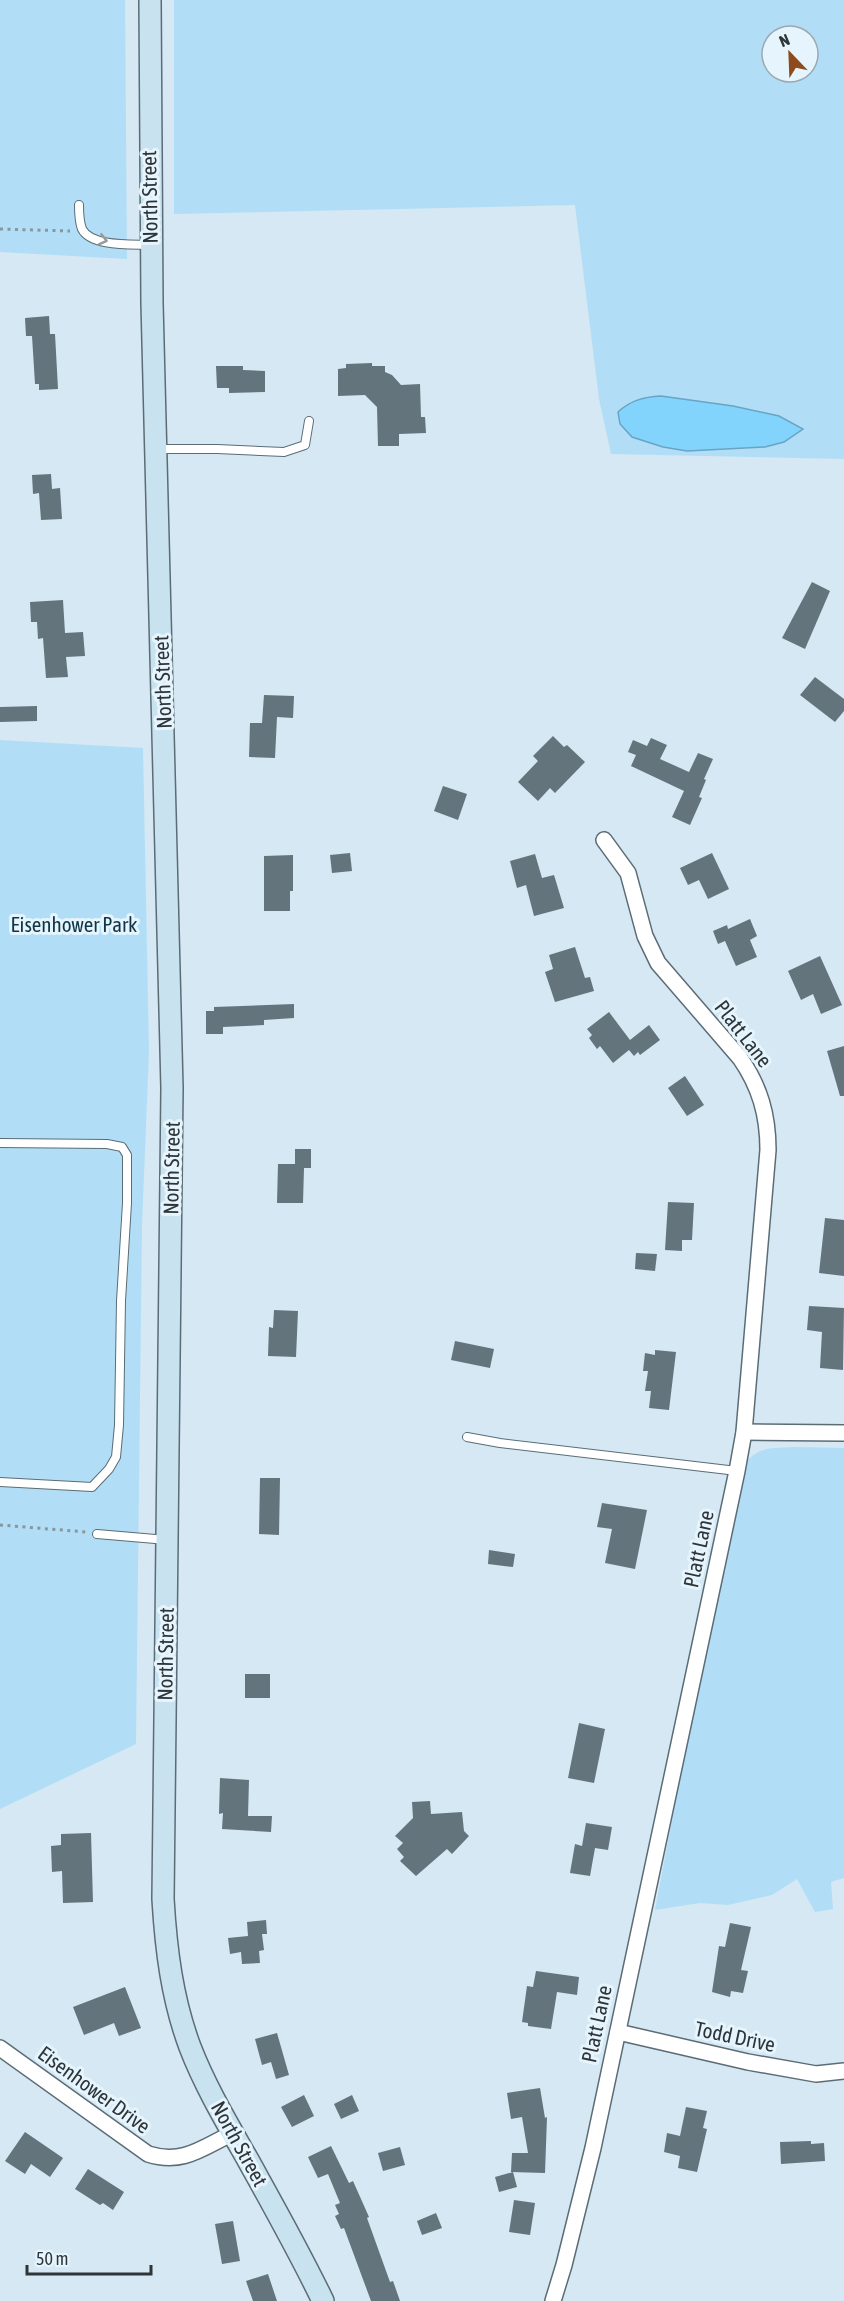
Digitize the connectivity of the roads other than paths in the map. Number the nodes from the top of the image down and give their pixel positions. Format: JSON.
{"nodes":[{"id":1,"x":150,"y":0,"type":"edge"},
{"id":2,"x":79,"y":205,"type":"dead end"},
{"id":3,"x":151,"y":245,"type":"junction"},
{"id":4,"x":309,"y":421,"type":"dead end"},
{"id":5,"x":156,"y":449,"type":"junction"},
{"id":6,"x":604,"y":840,"type":"dead end"},
{"id":7,"x":0,"y":1143,"type":"edge"},
{"id":8,"x":744,"y":1432,"type":"junction"},
{"id":9,"x":844,"y":1433,"type":"edge"},
{"id":10,"x":467,"y":1437,"type":"dead end"},
{"id":11,"x":737,"y":1471,"type":"junction"},
{"id":12,"x":0,"y":1482,"type":"edge"},
{"id":13,"x":97,"y":1534,"type":"road end"},
{"id":14,"x":167,"y":1540,"type":"junction"},
{"id":15,"x":618,"y":2032,"type":"junction"},
{"id":16,"x":0,"y":2048,"type":"edge"},
{"id":17,"x":844,"y":2071,"type":"edge"},
{"id":18,"x":233,"y":2133,"type":"junction"},
{"id":19,"x":323,"y":2301,"type":"edge"},
{"id":20,"x":553,"y":2301,"type":"edge"}],
"edges":[{"from":1,"to":3,"type":"main road","name":"North Street"},
{"from":2,"to":3,"type":"lane","one_way":true},
{"from":3,"to":5,"type":"main road","name":"North Street"},
{"from":4,"to":5,"type":"lane"},
{"from":5,"to":14,"type":"main road","name":"North Street"},
{"from":6,"to":8,"type":"street","name":"Platt Lane"},
{"from":7,"to":12,"type":"lane"},
{"from":8,"to":9,"type":"street"},
{"from":8,"to":11,"type":"street","name":"Platt Lane"},
{"from":10,"to":11,"type":"lane"},
{"from":11,"to":15,"type":"street","name":"Platt Lane"},
{"from":13,"to":14,"type":"lane"},
{"from":14,"to":18,"type":"main road","name":"North Street"},
{"from":15,"to":17,"type":"street","name":"Todd Drive"},
{"from":15,"to":20,"type":"street","name":"Platt Lane"},
{"from":16,"to":18,"type":"street","name":"Eisenhower Drive"},
{"from":18,"to":19,"type":"main road","name":"North Street"}]}
